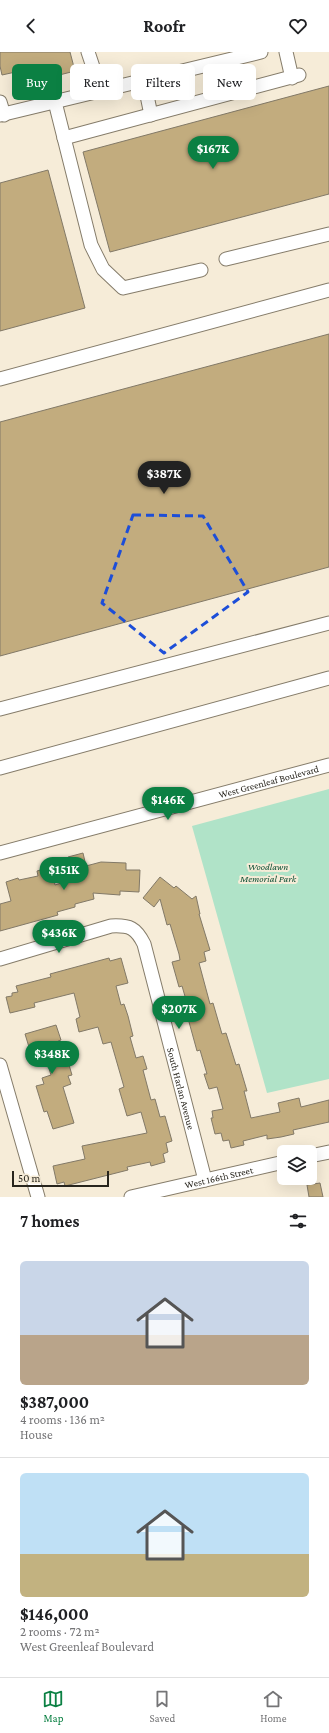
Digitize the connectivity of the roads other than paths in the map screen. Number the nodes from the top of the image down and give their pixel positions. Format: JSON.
{"nodes":[{"id":1,"x":88,"y":52,"type":"edge"},
{"id":2,"x":261,"y":52,"type":"edge"},
{"id":3,"x":286,"y":52,"type":"edge"},
{"id":4,"x":223,"y":56,"type":"edge"},
{"id":5,"x":92,"y":64,"type":"edge"},
{"id":6,"x":195,"y":65,"type":"edge"},
{"id":7,"x":70,"y":99,"type":"edge"},
{"id":8,"x":148,"y":100,"type":"edge"},
{"id":9,"x":56,"y":102,"type":"junction"},
{"id":10,"x":1,"y":111,"type":"edge"},
{"id":11,"x":151,"y":115,"type":"junction"},
{"id":12,"x":64,"y":138,"type":"junction"},
{"id":13,"x":329,"y":234,"type":"edge"},
{"id":14,"x":226,"y":259,"type":"dead end"},
{"id":15,"x":201,"y":270,"type":"dead end"},
{"id":16,"x":329,"y":290,"type":"edge"},
{"id":17,"x":0,"y":379,"type":"edge"},
{"id":18,"x":329,"y":623,"type":"edge"},
{"id":19,"x":329,"y":678,"type":"edge"},
{"id":20,"x":0,"y":709,"type":"edge"},
{"id":21,"x":329,"y":765,"type":"edge"},
{"id":22,"x":0,"y":768,"type":"edge"},
{"id":23,"x":0,"y":853,"type":"edge"},
{"id":24,"x":0,"y":959,"type":"edge"},
{"id":25,"x":0,"y":1065,"type":"edge"},
{"id":26,"x":329,"y":1152,"type":"edge"},
{"id":27,"x":317,"y":1155,"type":"edge"},
{"id":28,"x":277,"y":1164,"type":"edge"},
{"id":29,"x":205,"y":1180,"type":"junction"},
{"id":30,"x":38,"y":1197,"type":"edge"},
{"id":31,"x":131,"y":1197,"type":"edge"}],
"edges":[{"from":1,"to":5,"type":"street"},
{"from":2,"to":4,"type":"street"},
{"from":3,"to":11,"type":"street"},
{"from":4,"to":6,"type":"street"},
{"from":7,"to":9,"type":"street"},
{"from":8,"to":11,"type":"street"},
{"from":9,"to":10,"type":"street"},
{"from":9,"to":12,"type":"street"},
{"from":11,"to":12,"type":"street"},
{"from":12,"to":15,"type":"street"},
{"from":13,"to":14,"type":"street"},
{"from":16,"to":17,"type":"street"},
{"from":18,"to":20,"type":"street"},
{"from":19,"to":22,"type":"street"},
{"from":21,"to":23,"type":"street","name":"West Greenleaf Boulevard"},
{"from":24,"to":29,"type":"street","name":"South Harlan Avenue"},
{"from":25,"to":30,"type":"street"},
{"from":26,"to":27,"type":"street"},
{"from":28,"to":29,"type":"street","name":"West 166th Street"},
{"from":29,"to":31,"type":"street","name":"West 166th Street"}]}
